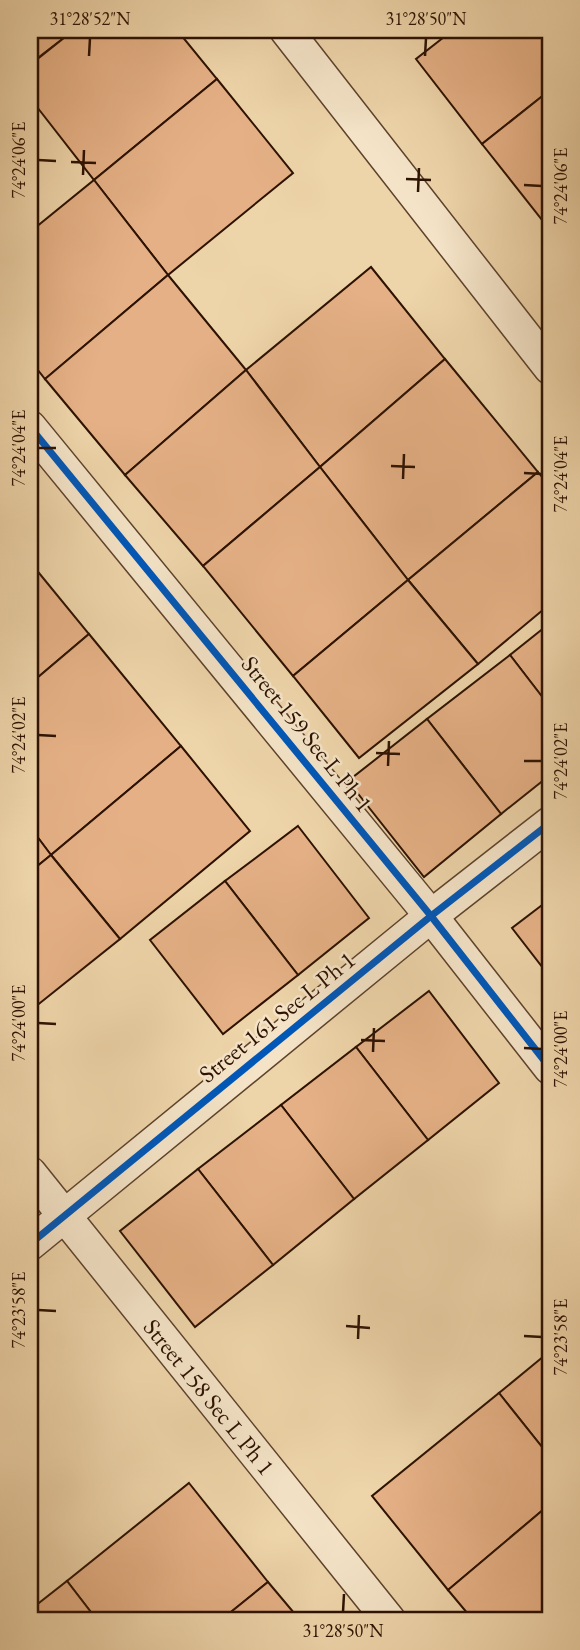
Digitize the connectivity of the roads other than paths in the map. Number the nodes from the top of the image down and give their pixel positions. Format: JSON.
{"nodes":[{"id":1,"x":285,"y":30,"type":"edge"},
{"id":2,"x":550,"y":368,"type":"edge"},
{"id":3,"x":30,"y":427,"type":"edge"},
{"id":4,"x":550,"y":823,"type":"edge"},
{"id":5,"x":431,"y":916,"type":"junction"},
{"id":6,"x":550,"y":1068,"type":"edge"},
{"id":7,"x":30,"y":1173,"type":"edge"},
{"id":8,"x":64,"y":1216,"type":"junction"},
{"id":9,"x":30,"y":1244,"type":"edge"},
{"id":10,"x":389,"y":1620,"type":"edge"}],
"edges":[{"from":1,"to":2,"type":"street"},
{"from":3,"to":5,"type":"street","name":"Street 159 Sec L Ph 1"},
{"from":4,"to":5,"type":"street","name":"Street 161 Sec L Ph 1"},
{"from":5,"to":6,"type":"street","name":"Street 159 Sec L Ph 1"},
{"from":5,"to":8,"type":"street","name":"Street 161 Sec L Ph 1"},
{"from":7,"to":8,"type":"street","name":"Street 158 Sec L Ph 1"},
{"from":8,"to":9,"type":"street","name":"Street 161 Sec L Ph 1"},
{"from":8,"to":10,"type":"street","name":"Street 158 Sec L Ph 1"}]}
